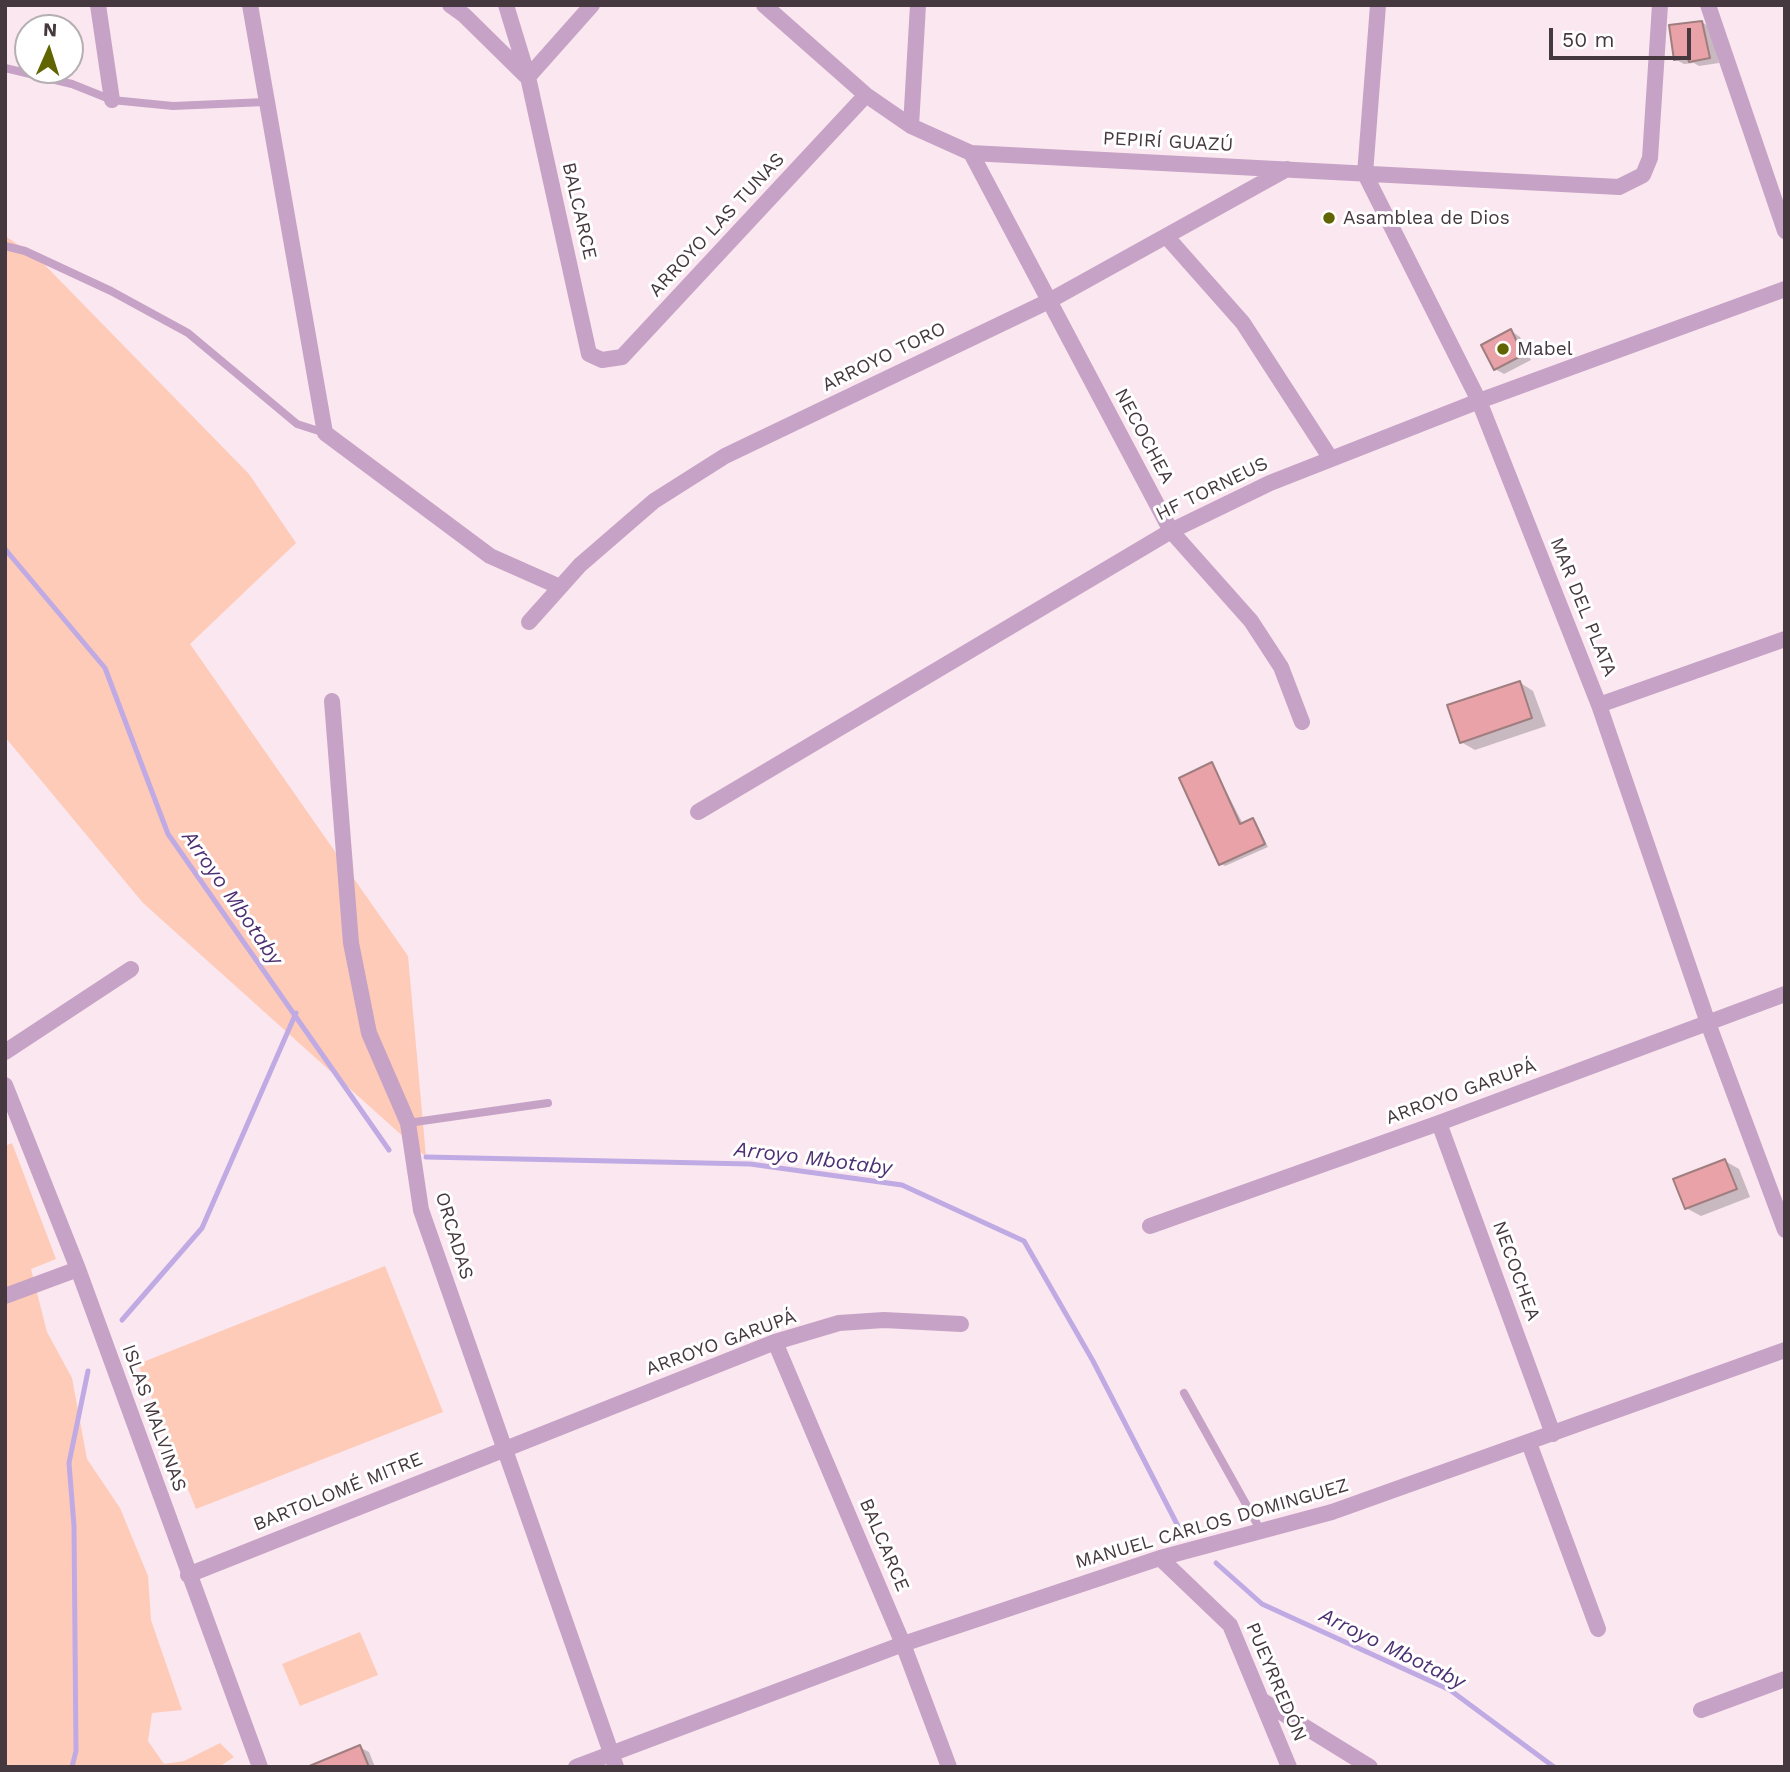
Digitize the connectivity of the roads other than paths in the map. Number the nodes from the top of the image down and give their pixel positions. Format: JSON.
{"nodes":[{"id":1,"x":98,"y":5,"type":"edge"},
{"id":2,"x":250,"y":5,"type":"edge"},
{"id":3,"x":450,"y":5,"type":"edge"},
{"id":4,"x":506,"y":5,"type":"edge"},
{"id":5,"x":592,"y":5,"type":"edge"},
{"id":6,"x":764,"y":5,"type":"edge"},
{"id":7,"x":918,"y":5,"type":"edge"},
{"id":8,"x":1378,"y":5,"type":"edge"},
{"id":9,"x":1660,"y":5,"type":"edge"},
{"id":10,"x":1708,"y":5,"type":"edge"},
{"id":11,"x":5,"y":68,"type":"edge"},
{"id":12,"x":527,"y":77,"type":"junction"},
{"id":13,"x":866,"y":95,"type":"junction"},
{"id":14,"x":112,"y":100,"type":"junction"},
{"id":15,"x":265,"y":102,"type":"junction"},
{"id":16,"x":911,"y":125,"type":"junction"},
{"id":17,"x":971,"y":153,"type":"junction"},
{"id":18,"x":1287,"y":169,"type":"junction"},
{"id":19,"x":1365,"y":174,"type":"junction"},
{"id":20,"x":1785,"y":231,"type":"edge"},
{"id":21,"x":1166,"y":236,"type":"junction"},
{"id":22,"x":5,"y":246,"type":"edge"},
{"id":23,"x":1785,"y":289,"type":"edge"},
{"id":24,"x":1049,"y":301,"type":"junction"},
{"id":25,"x":589,"y":354,"type":"joint"},
{"id":26,"x":1479,"y":401,"type":"junction"},
{"id":27,"x":325,"y":433,"type":"junction"},
{"id":28,"x":1331,"y":459,"type":"junction"},
{"id":29,"x":1171,"y":531,"type":"junction"},
{"id":30,"x":560,"y":587,"type":"junction"},
{"id":31,"x":529,"y":622,"type":"dead end"},
{"id":32,"x":1785,"y":639,"type":"edge"},
{"id":33,"x":332,"y":701,"type":"dead end"},
{"id":34,"x":1599,"y":705,"type":"junction"},
{"id":35,"x":1302,"y":722,"type":"dead end"},
{"id":36,"x":698,"y":812,"type":"dead end"},
{"id":37,"x":131,"y":969,"type":"dead end"},
{"id":38,"x":1785,"y":994,"type":"edge"},
{"id":39,"x":1708,"y":1023,"type":"junction"},
{"id":40,"x":5,"y":1052,"type":"edge"},
{"id":41,"x":5,"y":1085,"type":"edge"},
{"id":42,"x":548,"y":1103,"type":"dead end"},
{"id":43,"x":408,"y":1123,"type":"junction"},
{"id":44,"x":1439,"y":1123,"type":"junction"},
{"id":45,"x":1150,"y":1226,"type":"dead end"},
{"id":46,"x":1785,"y":1230,"type":"edge"},
{"id":47,"x":78,"y":1269,"type":"junction"},
{"id":48,"x":5,"y":1296,"type":"edge"},
{"id":49,"x":961,"y":1324,"type":"dead end"},
{"id":50,"x":775,"y":1342,"type":"junction"},
{"id":51,"x":1785,"y":1350,"type":"edge"},
{"id":52,"x":1184,"y":1393,"type":"dead end"},
{"id":53,"x":1553,"y":1434,"type":"junction"},
{"id":54,"x":1529,"y":1443,"type":"junction"},
{"id":55,"x":504,"y":1449,"type":"junction"},
{"id":56,"x":1261,"y":1531,"type":"junction"},
{"id":57,"x":1160,"y":1558,"type":"junction"},
{"id":58,"x":188,"y":1574,"type":"junction"},
{"id":59,"x":1598,"y":1629,"type":"dead end"},
{"id":60,"x":903,"y":1644,"type":"junction"},
{"id":61,"x":1785,"y":1679,"type":"edge"},
{"id":62,"x":1263,"y":1701,"type":"junction"},
{"id":63,"x":1700,"y":1710,"type":"dead end"},
{"id":64,"x":614,"y":1760,"type":"edge"},
{"id":65,"x":260,"y":1767,"type":"edge"},
{"id":66,"x":576,"y":1767,"type":"edge"},
{"id":67,"x":949,"y":1767,"type":"edge"},
{"id":68,"x":1289,"y":1767,"type":"edge"},
{"id":69,"x":1370,"y":1767,"type":"edge"}],
"edges":[{"from":1,"to":14,"type":"street"},
{"from":2,"to":15,"type":"street"},
{"from":3,"to":12,"type":"street"},
{"from":4,"to":12,"type":"street","name":"BALCARCE"},
{"from":5,"to":12,"type":"street"},
{"from":6,"to":13,"type":"street","name":"PEPIRÍ GUAZÚ"},
{"from":7,"to":16,"type":"street"},
{"from":8,"to":19,"type":"street"},
{"from":9,"to":19,"type":"street","name":"PEPIRÍ GUAZÚ"},
{"from":10,"to":20,"type":"street"},
{"from":11,"to":14,"type":"lane"},
{"from":12,"to":25,"type":"street","name":"BALCARCE"},
{"from":13,"to":16,"type":"street","name":"PEPIRÍ GUAZÚ"},
{"from":13,"to":25,"type":"street","name":"ARROYO LAS TUNAS"},
{"from":14,"to":15,"type":"lane"},
{"from":15,"to":27,"type":"street"},
{"from":16,"to":17,"type":"street","name":"PEPIRÍ GUAZÚ"},
{"from":17,"to":18,"type":"street","name":"PEPIRÍ GUAZÚ"},
{"from":17,"to":24,"type":"street","name":"NECOCHEA"},
{"from":18,"to":19,"type":"street","name":"PEPIRÍ GUAZÚ"},
{"from":18,"to":21,"type":"street","name":"ARROYO TORO"},
{"from":19,"to":26,"type":"street","name":"MAR DEL PLATA"},
{"from":21,"to":24,"type":"street","name":"ARROYO TORO"},
{"from":21,"to":28,"type":"street"},
{"from":22,"to":27,"type":"lane"},
{"from":23,"to":26,"type":"street","name":"HF TORNEUS"},
{"from":24,"to":29,"type":"street","name":"NECOCHEA"},
{"from":24,"to":30,"type":"street","name":"ARROYO TORO"},
{"from":26,"to":28,"type":"street","name":"HF TORNEUS"},
{"from":26,"to":34,"type":"street","name":"MAR DEL PLATA"},
{"from":27,"to":30,"type":"street"},
{"from":28,"to":29,"type":"street","name":"HF TORNEUS"},
{"from":29,"to":35,"type":"street","name":"NECOCHEA"},
{"from":29,"to":36,"type":"street","name":"HF TORNEUS"},
{"from":30,"to":31,"type":"street","name":"ARROYO TORO"},
{"from":32,"to":34,"type":"street"},
{"from":33,"to":43,"type":"street","name":"ORCADAS"},
{"from":34,"to":39,"type":"street","name":"MAR DEL PLATA"},
{"from":37,"to":40,"type":"street"},
{"from":38,"to":39,"type":"street","name":"ARROYO GARUPÁ"},
{"from":39,"to":44,"type":"street","name":"ARROYO GARUPÁ"},
{"from":39,"to":46,"type":"street","name":"MAR DEL PLATA"},
{"from":41,"to":47,"type":"street","name":"ISLAS MALVINAS"},
{"from":42,"to":43,"type":"lane"},
{"from":43,"to":55,"type":"street","name":"ORCADAS"},
{"from":44,"to":45,"type":"street","name":"ARROYO GARUPÁ"},
{"from":44,"to":53,"type":"street","name":"NECOCHEA"},
{"from":47,"to":48,"type":"street"},
{"from":47,"to":58,"type":"street","name":"ISLAS MALVINAS"},
{"from":49,"to":50,"type":"street","name":"ARROYO GARUPÁ"},
{"from":50,"to":55,"type":"street","name":"ARROYO GARUPÁ"},
{"from":50,"to":60,"type":"street","name":"BALCARCE"},
{"from":51,"to":53,"type":"street","name":"MANUEL CARLOS DOMINGUEZ"},
{"from":52,"to":56,"type":"lane"},
{"from":53,"to":54,"type":"street","name":"MANUEL CARLOS DOMINGUEZ"},
{"from":54,"to":56,"type":"street","name":"MANUEL CARLOS DOMINGUEZ"},
{"from":54,"to":59,"type":"street"},
{"from":55,"to":58,"type":"street","name":"BARTOLOMÉ MITRE"},
{"from":55,"to":64,"type":"street","name":"ORCADAS"},
{"from":56,"to":57,"type":"street","name":"MANUEL CARLOS DOMINGUEZ"},
{"from":57,"to":60,"type":"street","name":"MANUEL CARLOS DOMINGUEZ"},
{"from":57,"to":62,"type":"street","name":"PUEYRREDÓN"},
{"from":58,"to":65,"type":"street","name":"ISLAS MALVINAS"},
{"from":60,"to":64,"type":"street","name":"MANUEL CARLOS DOMINGUEZ"},
{"from":60,"to":67,"type":"street","name":"BALCARCE"},
{"from":61,"to":63,"type":"street"},
{"from":62,"to":68,"type":"street","name":"PUEYRREDÓN"},
{"from":62,"to":69,"type":"street"},
{"from":64,"to":66,"type":"street","name":"MANUEL CARLOS DOMINGUEZ"}]}
